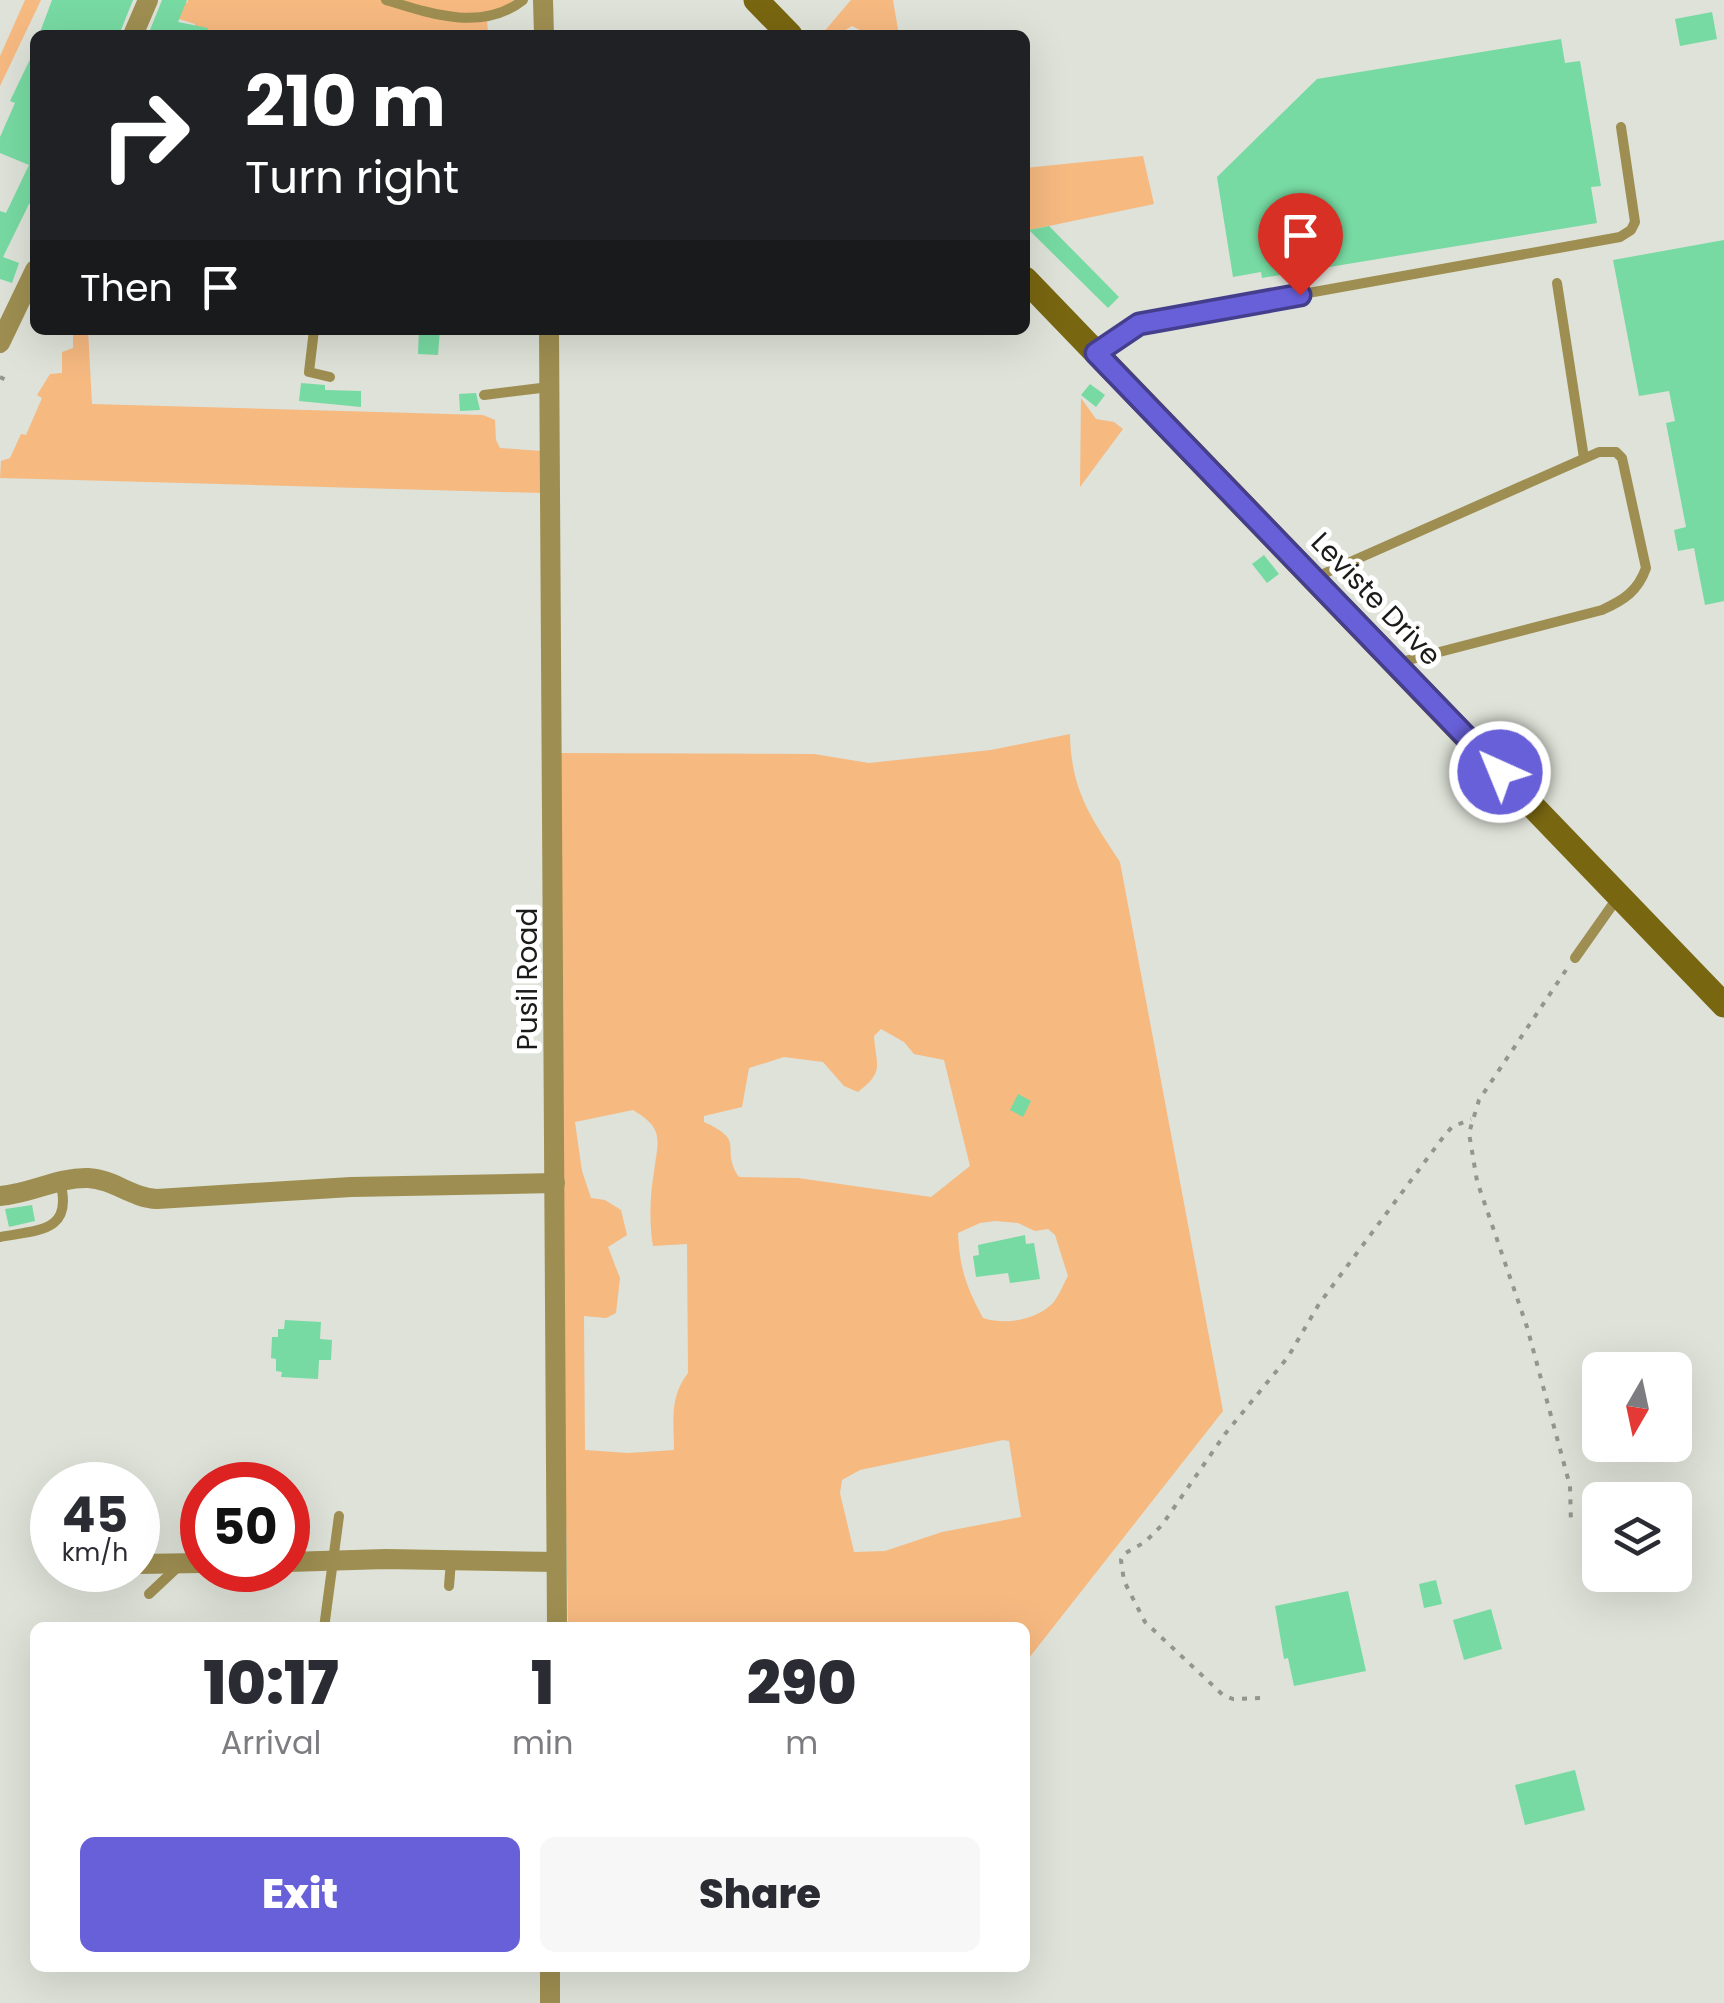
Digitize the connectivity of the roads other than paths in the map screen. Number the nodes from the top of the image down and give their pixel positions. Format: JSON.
{"nodes":[{"id":1,"x":148,"y":0,"type":"edge"},
{"id":2,"x":386,"y":0,"type":"edge"},
{"id":3,"x":523,"y":0,"type":"edge"},
{"id":4,"x":543,"y":0,"type":"edge"},
{"id":5,"x":756,"y":0,"type":"edge"},
{"id":6,"x":136,"y":30,"type":"edge"},
{"id":7,"x":544,"y":30,"type":"edge"},
{"id":8,"x":785,"y":30,"type":"edge"},
{"id":9,"x":1621,"y":127,"type":"dead end"},
{"id":10,"x":1557,"y":283,"type":"dead end"},
{"id":11,"x":1030,"y":284,"type":"edge"},
{"id":12,"x":30,"y":287,"type":"edge"},
{"id":13,"x":313,"y":335,"type":"edge"},
{"id":14,"x":549,"y":335,"type":"edge"},
{"id":15,"x":0,"y":343,"type":"edge"},
{"id":16,"x":1096,"y":353,"type":"junction"},
{"id":17,"x":330,"y":377,"type":"dead end"},
{"id":18,"x":549,"y":387,"type":"junction"},
{"id":19,"x":484,"y":395,"type":"dead end"},
{"id":20,"x":1584,"y":458,"type":"junction"},
{"id":21,"x":1314,"y":578,"type":"junction"},
{"id":22,"x":1396,"y":663,"type":"junction"},
{"id":23,"x":1619,"y":896,"type":"junction"},
{"id":24,"x":1575,"y":958,"type":"road end"},
{"id":25,"x":1724,"y":1005,"type":"edge"},
{"id":26,"x":60,"y":1182,"type":"junction"},
{"id":27,"x":555,"y":1183,"type":"junction"},
{"id":28,"x":0,"y":1196,"type":"edge"},
{"id":29,"x":0,"y":1237,"type":"edge"},
{"id":30,"x":339,"y":1516,"type":"dead end"},
{"id":31,"x":332,"y":1561,"type":"junction"},
{"id":32,"x":451,"y":1561,"type":"junction"},
{"id":33,"x":310,"y":1562,"type":"edge"},
{"id":34,"x":556,"y":1562,"type":"junction"},
{"id":35,"x":180,"y":1572,"type":"edge"},
{"id":36,"x":449,"y":1586,"type":"dead end"},
{"id":37,"x":149,"y":1594,"type":"dead end"},
{"id":38,"x":325,"y":1622,"type":"edge"},
{"id":39,"x":557,"y":1622,"type":"edge"},
{"id":40,"x":550,"y":1972,"type":"edge"},
{"id":41,"x":550,"y":2003,"type":"edge"}],
"edges":[{"from":1,"to":6,"type":"street"},
{"from":2,"to":3,"type":"lane"},
{"from":4,"to":7,"type":"street"},
{"from":5,"to":8,"type":"main road"},
{"from":9,"to":16,"type":"lane"},
{"from":10,"to":20,"type":"lane"},
{"from":11,"to":16,"type":"main road","name":"Leviste Drive"},
{"from":12,"to":15,"type":"street"},
{"from":13,"to":17,"type":"lane"},
{"from":14,"to":18,"type":"street","name":"Pusil Road"},
{"from":16,"to":21,"type":"main road","name":"Leviste Drive"},
{"from":18,"to":19,"type":"lane"},
{"from":18,"to":27,"type":"street","name":"Pusil Road"},
{"from":20,"to":21,"type":"lane"},
{"from":20,"to":22,"type":"lane"},
{"from":21,"to":22,"type":"main road","name":"Leviste Drive"},
{"from":22,"to":23,"type":"main road","name":"Leviste Drive"},
{"from":23,"to":24,"type":"lane"},
{"from":23,"to":25,"type":"main road","name":"Leviste Drive"},
{"from":26,"to":27,"type":"street"},
{"from":26,"to":28,"type":"street"},
{"from":26,"to":29,"type":"lane"},
{"from":27,"to":34,"type":"street","name":"Pusil Road"},
{"from":30,"to":31,"type":"lane"},
{"from":31,"to":32,"type":"street"},
{"from":31,"to":33,"type":"street"},
{"from":31,"to":38,"type":"lane"},
{"from":32,"to":34,"type":"street"},
{"from":32,"to":36,"type":"lane"},
{"from":34,"to":39,"type":"street","name":"Pusil Road"},
{"from":35,"to":37,"type":"lane"},
{"from":40,"to":41,"type":"street"}]}
